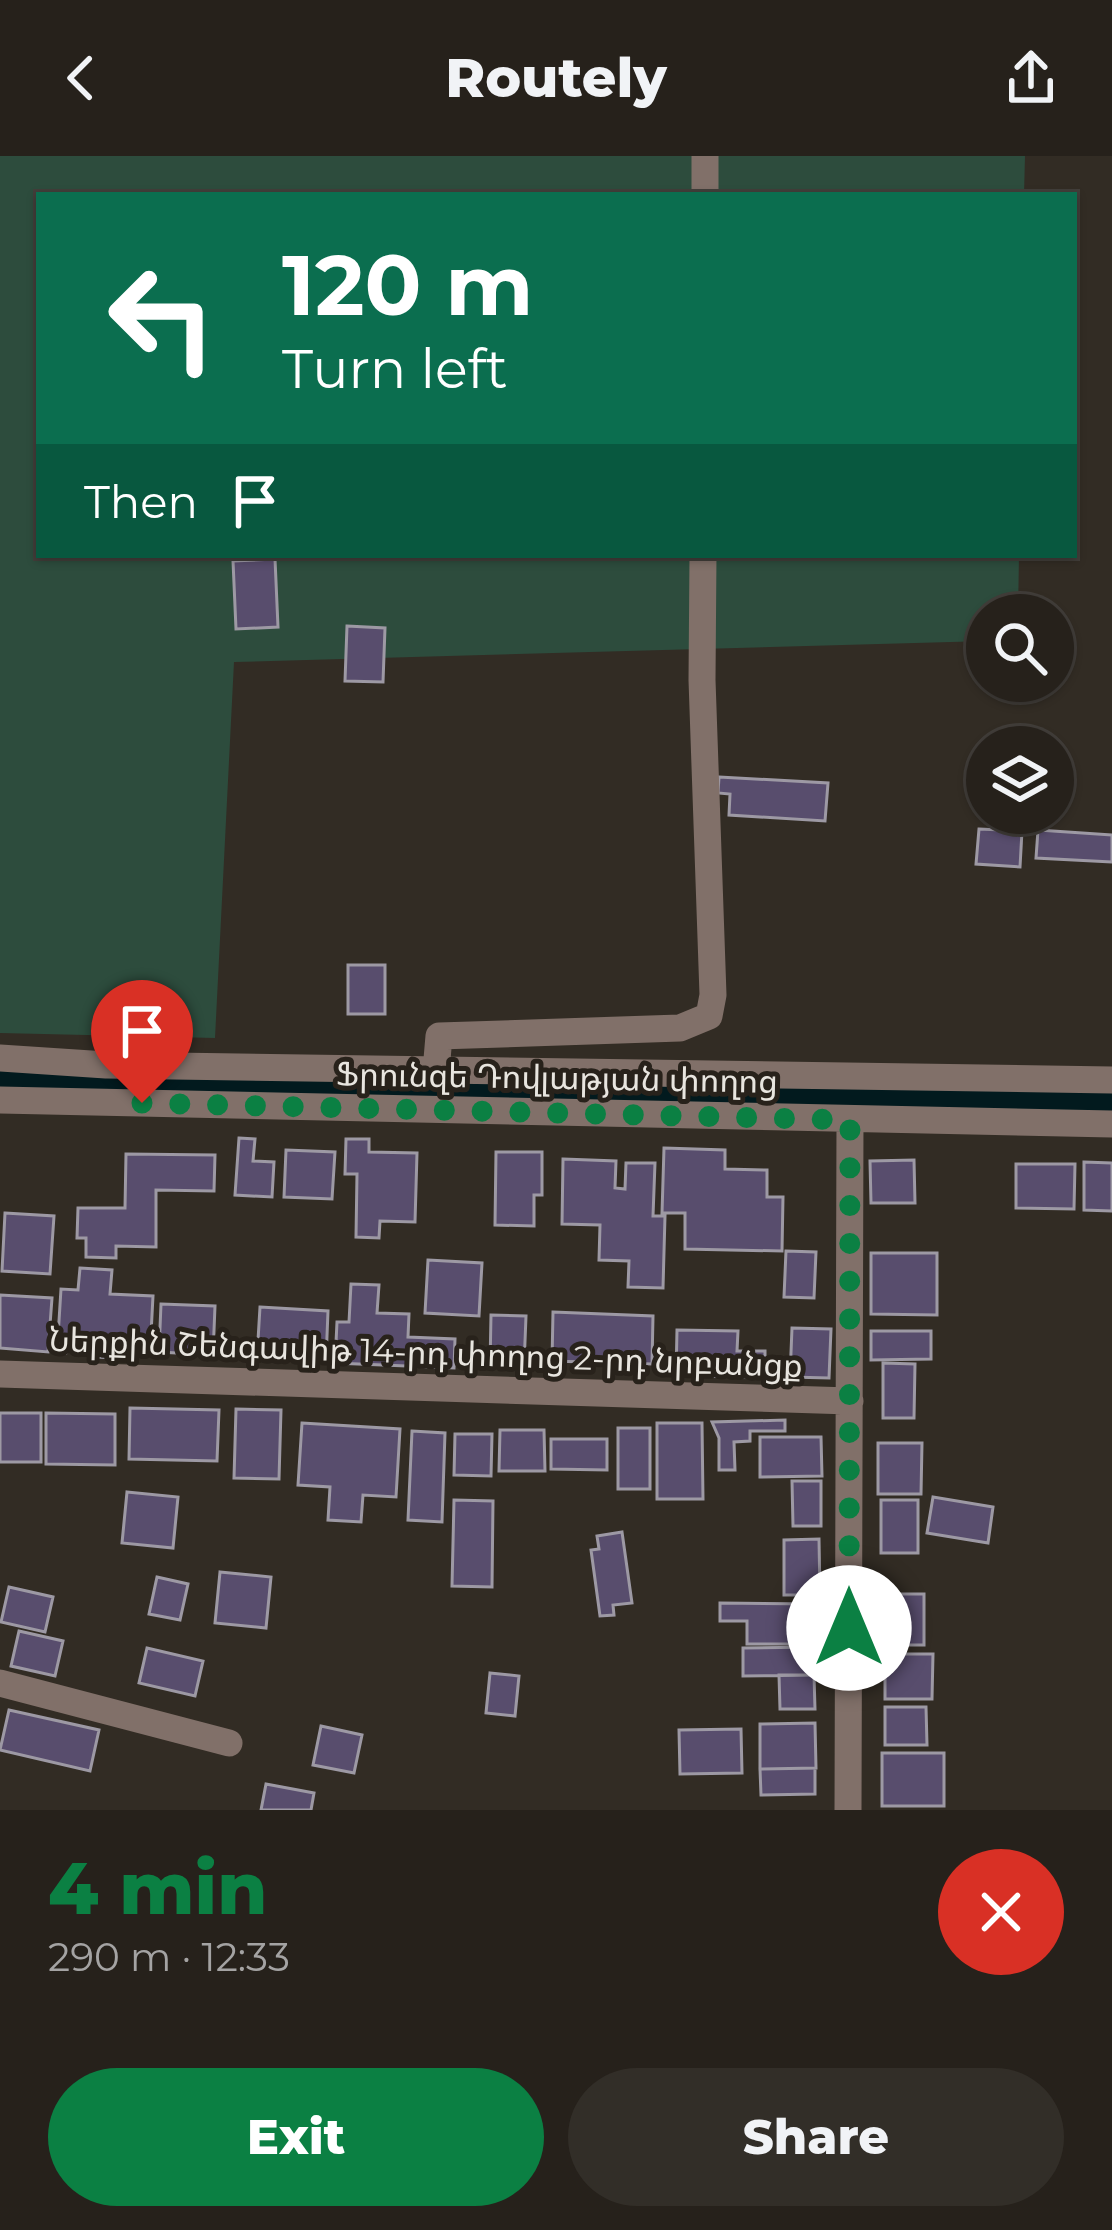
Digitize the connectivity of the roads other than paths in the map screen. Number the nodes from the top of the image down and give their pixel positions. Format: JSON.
{"nodes":[{"id":1,"x":705,"y":156,"type":"edge"},
{"id":2,"x":705,"y":192,"type":"edge"},
{"id":3,"x":703,"y":558,"type":"edge"},
{"id":4,"x":0,"y":1058,"type":"edge"},
{"id":5,"x":436,"y":1071,"type":"junction"},
{"id":6,"x":1112,"y":1080,"type":"edge"},
{"id":7,"x":0,"y":1100,"type":"edge"},
{"id":8,"x":850,"y":1120,"type":"junction"},
{"id":9,"x":1112,"y":1124,"type":"edge"},
{"id":10,"x":0,"y":1375,"type":"edge"},
{"id":11,"x":850,"y":1401,"type":"junction"},
{"id":12,"x":0,"y":1683,"type":"edge"},
{"id":13,"x":230,"y":1743,"type":"dead end"},
{"id":14,"x":848,"y":1810,"type":"edge"}],
"edges":[{"from":1,"to":2,"type":"street"},
{"from":3,"to":5,"type":"street"},
{"from":4,"to":5,"type":"street"},
{"from":5,"to":6,"type":"street"},
{"from":7,"to":8,"type":"street","name":"Ֆրունզե Դովլաթյան փողոց"},
{"from":8,"to":9,"type":"street","name":"Ֆրունզե Դովլաթյան փողոց"},
{"from":8,"to":11,"type":"street"},
{"from":10,"to":11,"type":"street","name":"Ներքին Շենգավիթ 14-րդ փողոց 2-րդ նրբանցք"},
{"from":11,"to":14,"type":"street"},
{"from":12,"to":13,"type":"street"}]}
